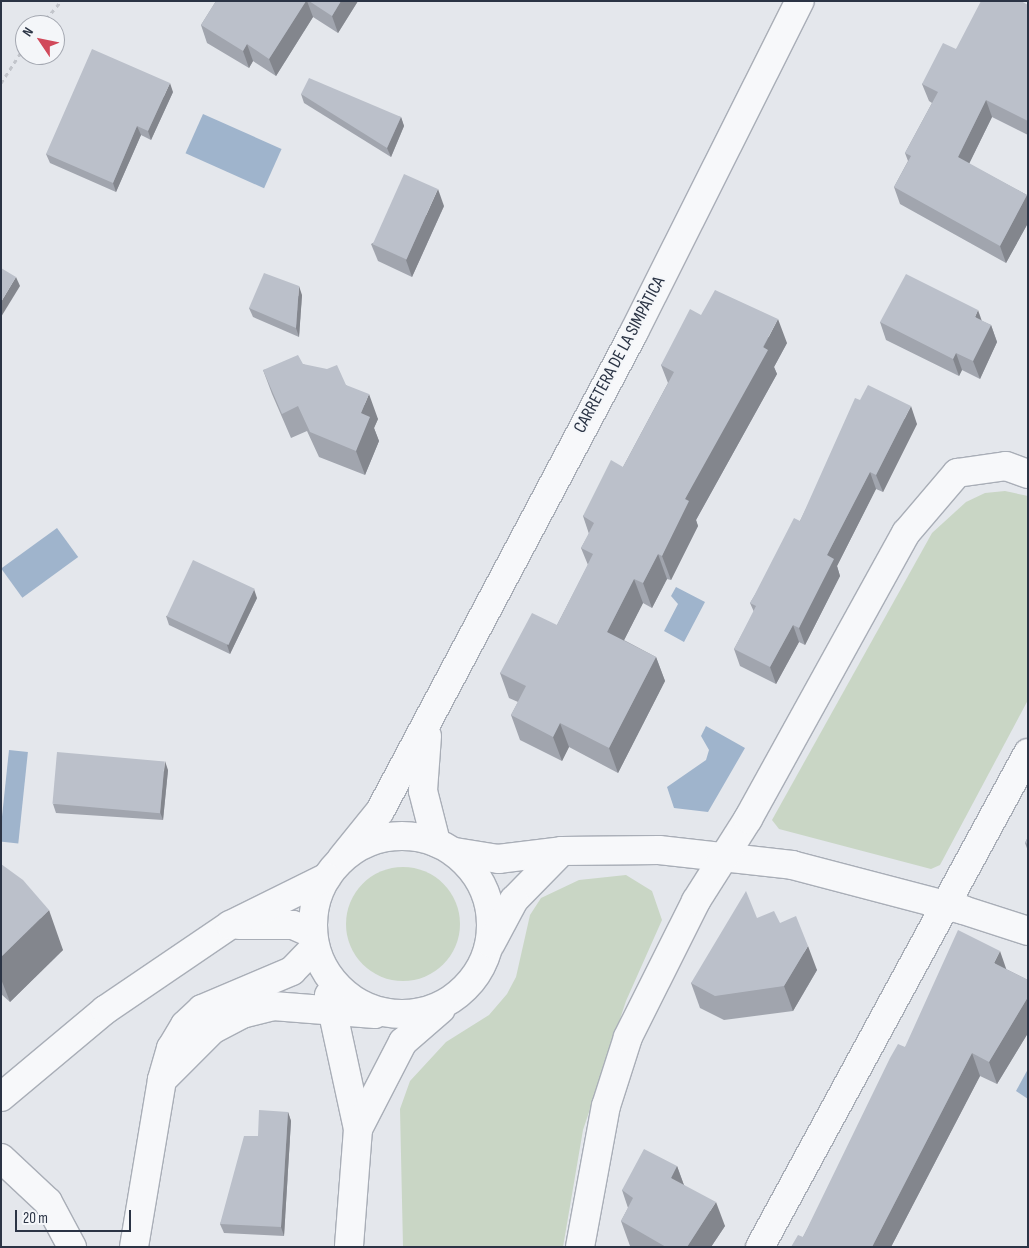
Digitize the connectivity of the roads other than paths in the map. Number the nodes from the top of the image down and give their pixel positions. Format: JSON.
{"nodes":[{"id":1,"x":800,"y":1,"type":"edge"},
{"id":2,"x":1028,"y":474,"type":"edge"},
{"id":3,"x":434,"y":706,"type":"junction"},
{"id":4,"x":1028,"y":753,"type":"edge"},
{"id":5,"x":445,"y":847,"type":"junction"},
{"id":6,"x":562,"y":851,"type":"junction"},
{"id":7,"x":722,"y":857,"type":"junction"},
{"id":8,"x":334,"y":867,"type":"junction"},
{"id":9,"x":946,"y":906,"type":"junction"},
{"id":10,"x":230,"y":925,"type":"junction"},
{"id":11,"x":1028,"y":932,"type":"edge"},
{"id":12,"x":489,"y":946,"type":"junction"},
{"id":13,"x":316,"y":949,"type":"junction"},
{"id":14,"x":449,"y":1002,"type":"junction"},
{"id":15,"x":334,"y":1012,"type":"junction"},
{"id":16,"x":393,"y":1014,"type":"junction"},
{"id":17,"x":162,"y":1080,"type":"junction"},
{"id":18,"x":1,"y":1097,"type":"edge"},
{"id":19,"x":358,"y":1129,"type":"junction"},
{"id":20,"x":1,"y":1158,"type":"edge"},
{"id":21,"x":72,"y":1247,"type":"edge"},
{"id":22,"x":134,"y":1247,"type":"edge"},
{"id":23,"x":349,"y":1247,"type":"edge"},
{"id":24,"x":580,"y":1247,"type":"edge"},
{"id":25,"x":760,"y":1247,"type":"edge"}],
"edges":[{"from":1,"to":3,"type":"street","name":"CARRETERA DE LA SIMPÀTICA"},
{"from":2,"to":7,"type":"street"},
{"from":3,"to":5,"type":"street","name":"CARRETERA DE LA SIMPÀTICA"},
{"from":3,"to":8,"type":"street","name":"CARRETERA DE LA SIMPÀTICA"},
{"from":4,"to":9,"type":"street"},
{"from":5,"to":6,"type":"street"},
{"from":5,"to":8,"type":"street"},
{"from":5,"to":12,"type":"street"},
{"from":6,"to":7,"type":"street"},
{"from":6,"to":12,"type":"street"},
{"from":7,"to":9,"type":"street"},
{"from":7,"to":24,"type":"street"},
{"from":8,"to":10,"type":"street"},
{"from":8,"to":13,"type":"street"},
{"from":9,"to":11,"type":"street"},
{"from":9,"to":25,"type":"street"},
{"from":10,"to":13,"type":"street"},
{"from":10,"to":18,"type":"street"},
{"from":12,"to":14,"type":"street"},
{"from":13,"to":15,"type":"street"},
{"from":13,"to":16,"type":"street"},
{"from":13,"to":17,"type":"street"},
{"from":14,"to":16,"type":"street"},
{"from":14,"to":19,"type":"street"},
{"from":15,"to":16,"type":"street"},
{"from":15,"to":17,"type":"street"},
{"from":15,"to":19,"type":"street"},
{"from":17,"to":22,"type":"street"},
{"from":19,"to":23,"type":"street"},
{"from":20,"to":21,"type":"street"}]}
